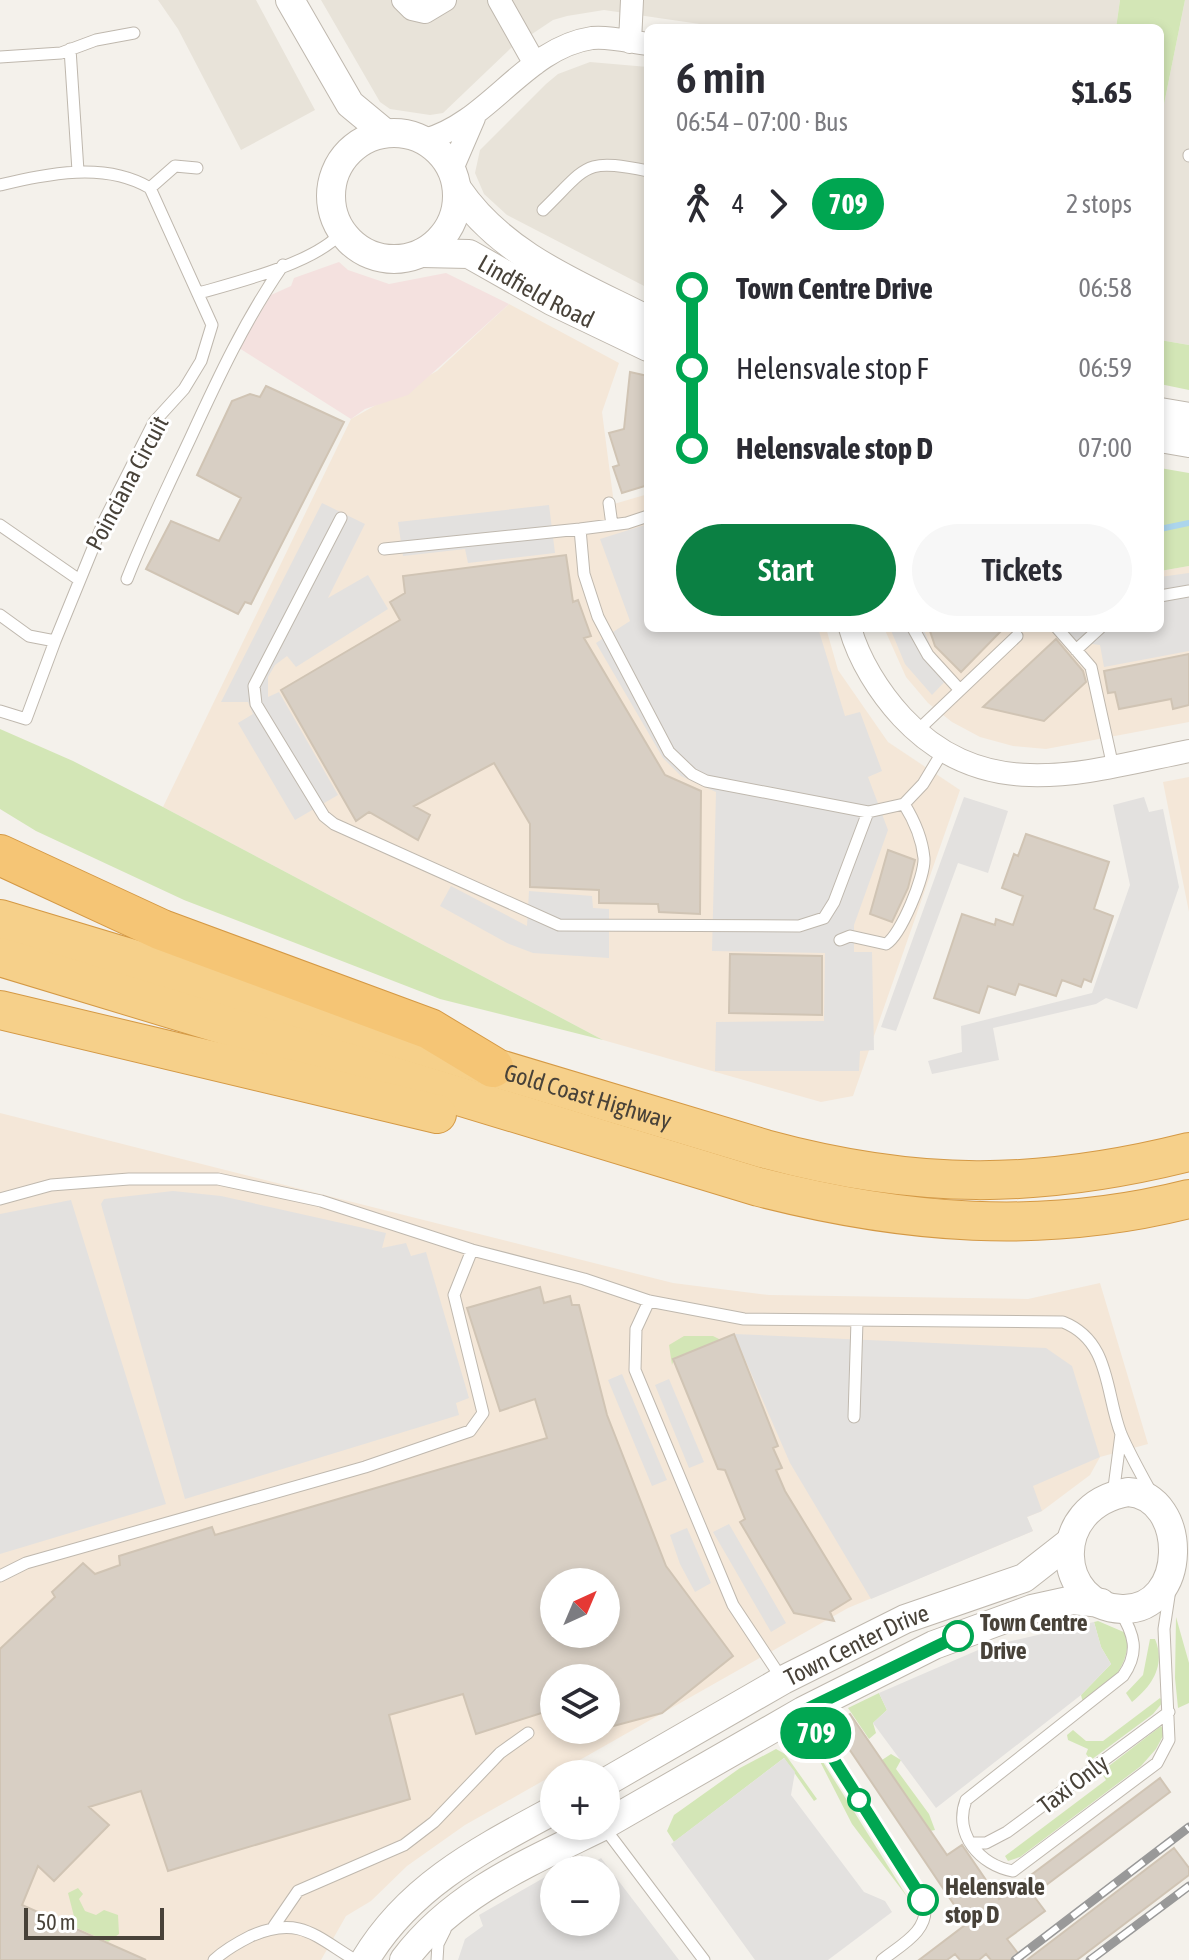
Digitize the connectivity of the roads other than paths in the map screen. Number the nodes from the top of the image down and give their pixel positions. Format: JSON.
{"nodes":[{"id":1,"x":290,"y":0,"type":"edge"},
{"id":2,"x":403,"y":0,"type":"edge"},
{"id":3,"x":445,"y":0,"type":"edge"},
{"id":4,"x":499,"y":0,"type":"edge"},
{"id":5,"x":632,"y":0,"type":"edge"},
{"id":6,"x":134,"y":33,"type":"dead end"},
{"id":7,"x":639,"y":43,"type":"edge"},
{"id":8,"x":70,"y":49,"type":"junction"},
{"id":9,"x":0,"y":57,"type":"edge"},
{"id":10,"x":535,"y":64,"type":"junction"},
{"id":11,"x":325,"y":66,"type":"junction"},
{"id":12,"x":474,"y":118,"type":"junction"},
{"id":13,"x":385,"y":133,"type":"junction"},
{"id":14,"x":425,"y":140,"type":"junction"},
{"id":15,"x":341,"y":161,"type":"junction"},
{"id":16,"x":197,"y":168,"type":"dead end"},
{"id":17,"x":644,"y":170,"type":"edge"},
{"id":18,"x":78,"y":171,"type":"junction"},
{"id":19,"x":455,"y":180,"type":"junction"},
{"id":20,"x":0,"y":185,"type":"edge"},
{"id":21,"x":150,"y":188,"type":"junction"},
{"id":22,"x":543,"y":210,"type":"dead end"},
{"id":23,"x":342,"y":232,"type":"junction"},
{"id":24,"x":422,"y":253,"type":"junction"},
{"id":25,"x":283,"y":265,"type":"junction"},
{"id":26,"x":199,"y":293,"type":"junction"},
{"id":27,"x":644,"y":318,"type":"edge"},
{"id":28,"x":644,"y":345,"type":"edge"},
{"id":29,"x":1164,"y":413,"type":"edge"},
{"id":30,"x":1189,"y":417,"type":"edge"},
{"id":31,"x":1164,"y":439,"type":"edge"},
{"id":32,"x":1189,"y":443,"type":"edge"},
{"id":33,"x":609,"y":503,"type":"dead end"},
{"id":34,"x":644,"y":517,"type":"edge"},
{"id":35,"x":341,"y":518,"type":"dead end"},
{"id":36,"x":0,"y":525,"type":"edge"},
{"id":37,"x":612,"y":525,"type":"junction"},
{"id":38,"x":580,"y":529,"type":"junction"},
{"id":39,"x":384,"y":549,"type":"dead end"},
{"id":40,"x":78,"y":579,"type":"junction"},
{"id":41,"x":127,"y":579,"type":"dead end"},
{"id":42,"x":1189,"y":591,"type":"edge"},
{"id":43,"x":1164,"y":595,"type":"edge"},
{"id":44,"x":0,"y":615,"type":"edge"},
{"id":45,"x":851,"y":632,"type":"edge"},
{"id":46,"x":862,"y":632,"type":"edge"},
{"id":47,"x":915,"y":632,"type":"edge"},
{"id":48,"x":1060,"y":632,"type":"edge"},
{"id":49,"x":1096,"y":632,"type":"edge"},
{"id":50,"x":1017,"y":636,"type":"dead end"},
{"id":51,"x":55,"y":641,"type":"junction"},
{"id":52,"x":1076,"y":650,"type":"junction"},
{"id":53,"x":866,"y":662,"type":"junction"},
{"id":54,"x":959,"y":689,"type":"junction"},
{"id":55,"x":0,"y":711,"type":"edge"},
{"id":56,"x":916,"y":732,"type":"junction"},
{"id":57,"x":943,"y":751,"type":"junction"},
{"id":58,"x":1189,"y":751,"type":"edge"},
{"id":59,"x":1113,"y":767,"type":"junction"},
{"id":60,"x":904,"y":804,"type":"junction"},
{"id":61,"x":868,"y":812,"type":"junction"},
{"id":62,"x":0,"y":855,"type":"edge"},
{"id":63,"x":0,"y":919,"type":"edge"},
{"id":64,"x":840,"y":940,"type":"dead end"},
{"id":65,"x":0,"y":957,"type":"edge"},
{"id":66,"x":0,"y":1010,"type":"edge"},
{"id":67,"x":493,"y":1067,"type":"junction"},
{"id":68,"x":525,"y":1116,"type":"junction"},
{"id":69,"x":1189,"y":1152,"type":"edge"},
{"id":70,"x":0,"y":1199,"type":"edge"},
{"id":71,"x":1189,"y":1199,"type":"edge"},
{"id":72,"x":472,"y":1250,"type":"junction"},
{"id":73,"x":649,"y":1301,"type":"junction"},
{"id":74,"x":857,"y":1321,"type":"junction"},
{"id":75,"x":854,"y":1417,"type":"dead end"},
{"id":76,"x":1121,"y":1433,"type":"junction"},
{"id":77,"x":1113,"y":1495,"type":"junction"},
{"id":78,"x":1153,"y":1496,"type":"junction"},
{"id":79,"x":1184,"y":1516,"type":"edge"},
{"id":80,"x":1070,"y":1542,"type":"junction"},
{"id":81,"x":0,"y":1576,"type":"edge"},
{"id":82,"x":1179,"y":1586,"type":"edge"},
{"id":83,"x":1110,"y":1606,"type":"junction"},
{"id":84,"x":783,"y":1680,"type":"junction"},
{"id":85,"x":803,"y":1711,"type":"junction"},
{"id":86,"x":1169,"y":1712,"type":"junction"},
{"id":87,"x":528,"y":1733,"type":"dead end"},
{"id":88,"x":620,"y":1774,"type":"edge"},
{"id":89,"x":620,"y":1816,"type":"edge"},
{"id":90,"x":540,"y":1818,"type":"edge"},
{"id":91,"x":574,"y":1840,"type":"edge"},
{"id":92,"x":615,"y":1840,"type":"edge"},
{"id":93,"x":972,"y":1843,"type":"junction"},
{"id":94,"x":459,"y":1905,"type":"junction"},
{"id":95,"x":274,"y":1926,"type":"junction"},
{"id":96,"x":214,"y":1960,"type":"edge"},
{"id":97,"x":355,"y":1960,"type":"edge"},
{"id":98,"x":365,"y":1960,"type":"edge"},
{"id":99,"x":404,"y":1960,"type":"edge"},
{"id":100,"x":437,"y":1960,"type":"edge"},
{"id":101,"x":704,"y":1960,"type":"edge"},
{"id":102,"x":882,"y":1960,"type":"edge"}],
"edges":[{"from":1,"to":11,"type":"street"},
{"from":2,"to":3,"type":"street"},
{"from":4,"to":10,"type":"street"},
{"from":5,"to":7,"type":"street"},
{"from":6,"to":8,"type":"lane"},
{"from":7,"to":10,"type":"street"},
{"from":8,"to":9,"type":"lane"},
{"from":8,"to":18,"type":"lane"},
{"from":10,"to":12,"type":"street"},
{"from":11,"to":13,"type":"street"},
{"from":11,"to":15,"type":"street"},
{"from":12,"to":14,"type":"street"},
{"from":12,"to":19,"type":"street"},
{"from":13,"to":14,"type":"street"},
{"from":13,"to":15,"type":"street"},
{"from":14,"to":19,"type":"street"},
{"from":15,"to":23,"type":"street"},
{"from":16,"to":21,"type":"lane"},
{"from":17,"to":22,"type":"lane"},
{"from":18,"to":20,"type":"lane"},
{"from":18,"to":21,"type":"lane"},
{"from":19,"to":24,"type":"street"},
{"from":19,"to":27,"type":"street","name":"Lindfield Road"},
{"from":21,"to":26,"type":"lane","name":"Poinciana Circuit"},
{"from":23,"to":24,"type":"street"},
{"from":23,"to":25,"type":"lane"},
{"from":24,"to":28,"type":"street","name":"Lindfield Road"},
{"from":25,"to":26,"type":"lane"},
{"from":25,"to":41,"type":"lane"},
{"from":26,"to":40,"type":"lane","name":"Poinciana Circuit"},
{"from":29,"to":30,"type":"street"},
{"from":31,"to":32,"type":"street"},
{"from":33,"to":37,"type":"lane"},
{"from":34,"to":37,"type":"lane"},
{"from":35,"to":61,"type":"lane"},
{"from":36,"to":40,"type":"lane"},
{"from":37,"to":38,"type":"lane"},
{"from":38,"to":39,"type":"lane"},
{"from":38,"to":61,"type":"lane"},
{"from":40,"to":51,"type":"lane","name":"Poinciana Circuit"},
{"from":42,"to":43,"type":"lane"},
{"from":44,"to":51,"type":"lane"},
{"from":45,"to":53,"type":"street"},
{"from":46,"to":53,"type":"street"},
{"from":47,"to":54,"type":"lane"},
{"from":48,"to":52,"type":"lane"},
{"from":49,"to":52,"type":"lane"},
{"from":50,"to":54,"type":"lane"},
{"from":51,"to":55,"type":"lane","name":"Poinciana Circuit"},
{"from":52,"to":59,"type":"lane"},
{"from":53,"to":56,"type":"street"},
{"from":54,"to":56,"type":"lane"},
{"from":56,"to":57,"type":"street"},
{"from":57,"to":59,"type":"street"},
{"from":57,"to":60,"type":"lane"},
{"from":58,"to":59,"type":"street"},
{"from":60,"to":61,"type":"lane"},
{"from":60,"to":64,"type":"lane"},
{"from":62,"to":67,"type":"highway"},
{"from":63,"to":67,"type":"highway","name":"Gold Coast Highway"},
{"from":65,"to":68,"type":"highway","name":"Gold Coast Highway"},
{"from":66,"to":68,"type":"highway"},
{"from":67,"to":69,"type":"highway","name":"Gold Coast Highway"},
{"from":68,"to":71,"type":"highway","name":"Gold Coast Highway"},
{"from":70,"to":72,"type":"lane"},
{"from":72,"to":73,"type":"lane"},
{"from":72,"to":81,"type":"lane"},
{"from":73,"to":74,"type":"lane"},
{"from":73,"to":84,"type":"lane"},
{"from":74,"to":75,"type":"lane"},
{"from":74,"to":76,"type":"lane"},
{"from":76,"to":77,"type":"lane"},
{"from":76,"to":78,"type":"lane"},
{"from":77,"to":78,"type":"street"},
{"from":77,"to":80,"type":"street"},
{"from":78,"to":79,"type":"street"},
{"from":79,"to":82,"type":"street"},
{"from":80,"to":83,"type":"street"},
{"from":80,"to":84,"type":"street","name":"Town Center Drive"},
{"from":82,"to":83,"type":"street"},
{"from":82,"to":86,"type":"lane"},
{"from":83,"to":85,"type":"street","name":"Town Center Drive"},
{"from":83,"to":93,"type":"lane"},
{"from":84,"to":85,"type":"street"},
{"from":84,"to":88,"type":"street","name":"Town Center Drive"},
{"from":85,"to":89,"type":"street","name":"Town Center Drive"},
{"from":85,"to":102,"type":"lane"},
{"from":86,"to":93,"type":"lane","name":"Taxi Only"},
{"from":86,"to":93,"type":"lane"},
{"from":87,"to":95,"type":"lane"},
{"from":90,"to":98,"type":"street"},
{"from":91,"to":94,"type":"street","name":"Town Center Drive"},
{"from":92,"to":101,"type":"lane"},
{"from":94,"to":99,"type":"street","name":"Town Center Drive"},
{"from":94,"to":100,"type":"lane"},
{"from":95,"to":96,"type":"lane"},
{"from":95,"to":97,"type":"lane"}]}
